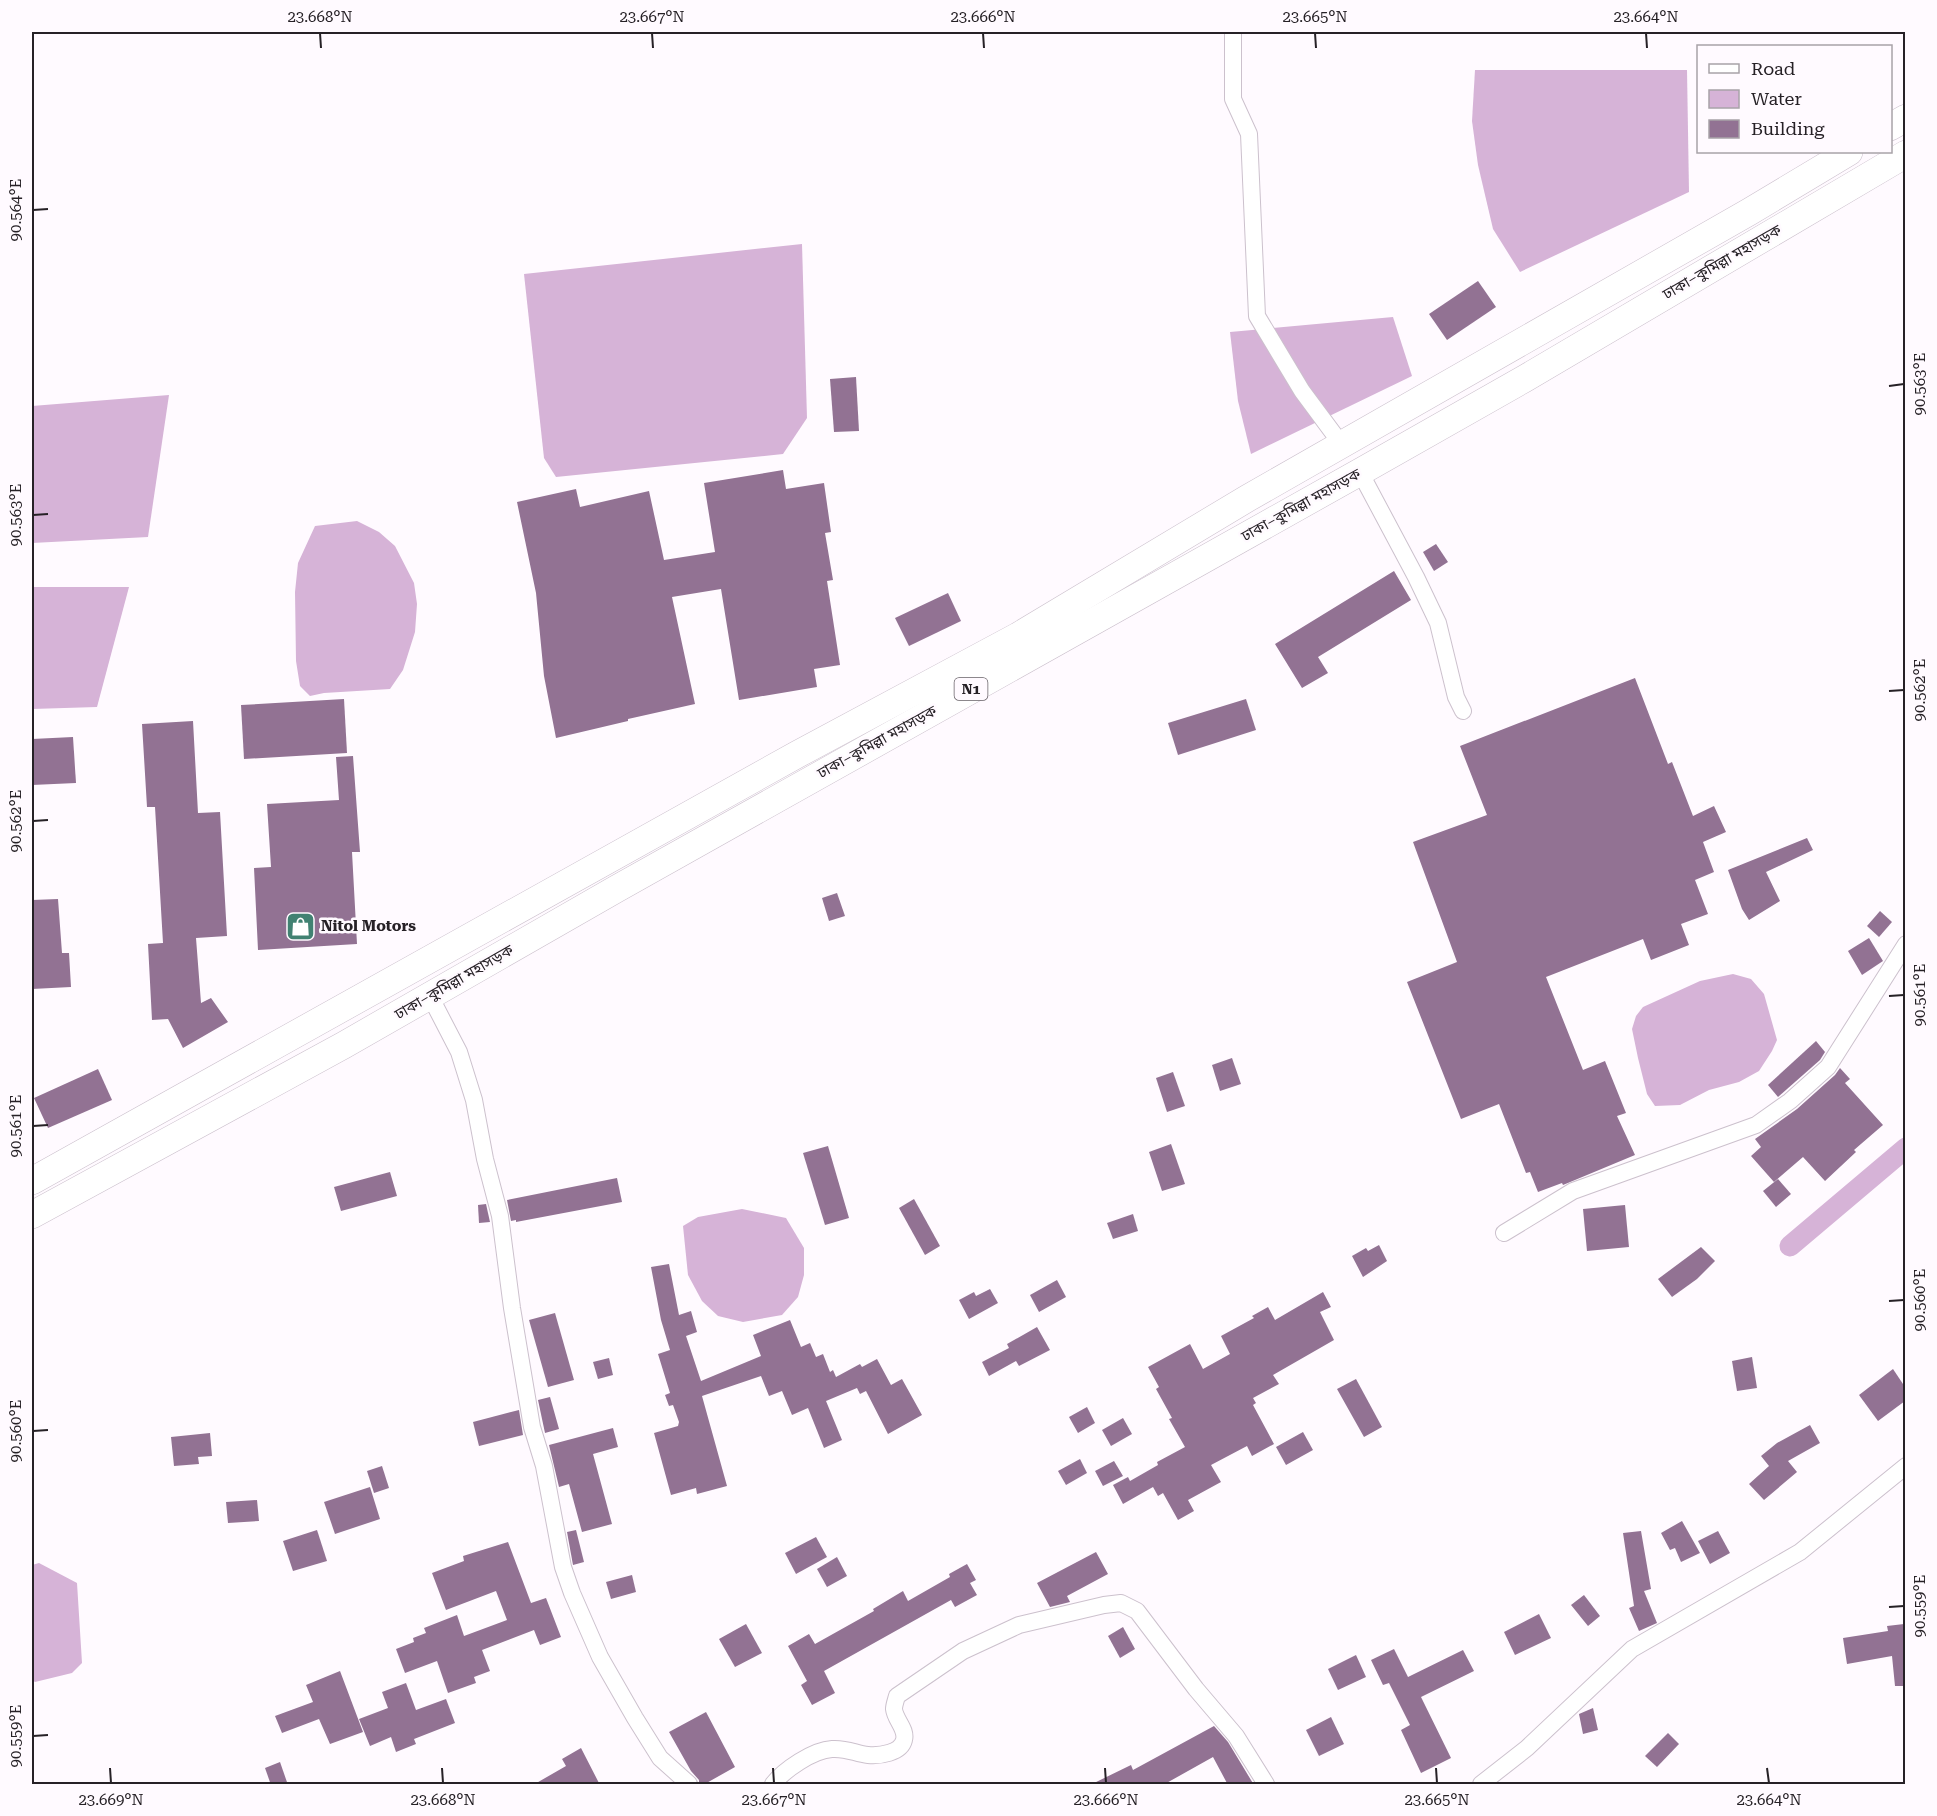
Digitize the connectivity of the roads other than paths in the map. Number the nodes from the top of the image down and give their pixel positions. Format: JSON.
{"nodes":[{"id":1,"x":1233,"y":32,"type":"edge"},
{"id":2,"x":1905,"y":117,"type":"edge"},
{"id":3,"x":1892,"y":126,"type":"edge"},
{"id":4,"x":1847,"y":153,"type":"edge"},
{"id":5,"x":1905,"y":154,"type":"edge"},
{"id":6,"x":1341,"y":445,"type":"junction"},
{"id":7,"x":1360,"y":472,"type":"junction"},
{"id":8,"x":1463,"y":711,"type":"dead end"},
{"id":9,"x":1905,"y":944,"type":"edge"},
{"id":10,"x":430,"y":996,"type":"junction"},
{"id":11,"x":32,"y":1181,"type":"edge"},
{"id":12,"x":32,"y":1215,"type":"edge"},
{"id":13,"x":1504,"y":1233,"type":"dead end"},
{"id":14,"x":1905,"y":1466,"type":"edge"},
{"id":15,"x":689,"y":1785,"type":"edge"},
{"id":16,"x":773,"y":1785,"type":"edge"},
{"id":17,"x":1266,"y":1785,"type":"edge"},
{"id":18,"x":1481,"y":1785,"type":"edge"}],
"edges":[{"from":1,"to":6,"type":"street"},
{"from":2,"to":3,"type":"highway"},
{"from":4,"to":6,"type":"highway","name":"ঢাকা–কুমিল্লা মহাসড়ক","number":"N1"},
{"from":5,"to":7,"type":"highway","name":"ঢাকা–কুমিল্লা মহাসড়ক","number":"N1"},
{"from":6,"to":11,"type":"highway","name":"ঢাকা–কুমিল্লা মহাসড়ক","number":"N1"},
{"from":7,"to":8,"type":"street"},
{"from":7,"to":10,"type":"highway","name":"ঢাকা–কুমিল্লা মহাসড়ক","number":"N1"},
{"from":9,"to":13,"type":"street"},
{"from":10,"to":12,"type":"highway","name":"ঢাকা–কুমিল্লা মহাসড়ক","number":"N1"},
{"from":10,"to":15,"type":"street"},
{"from":14,"to":18,"type":"street"},
{"from":16,"to":17,"type":"street"}]}
